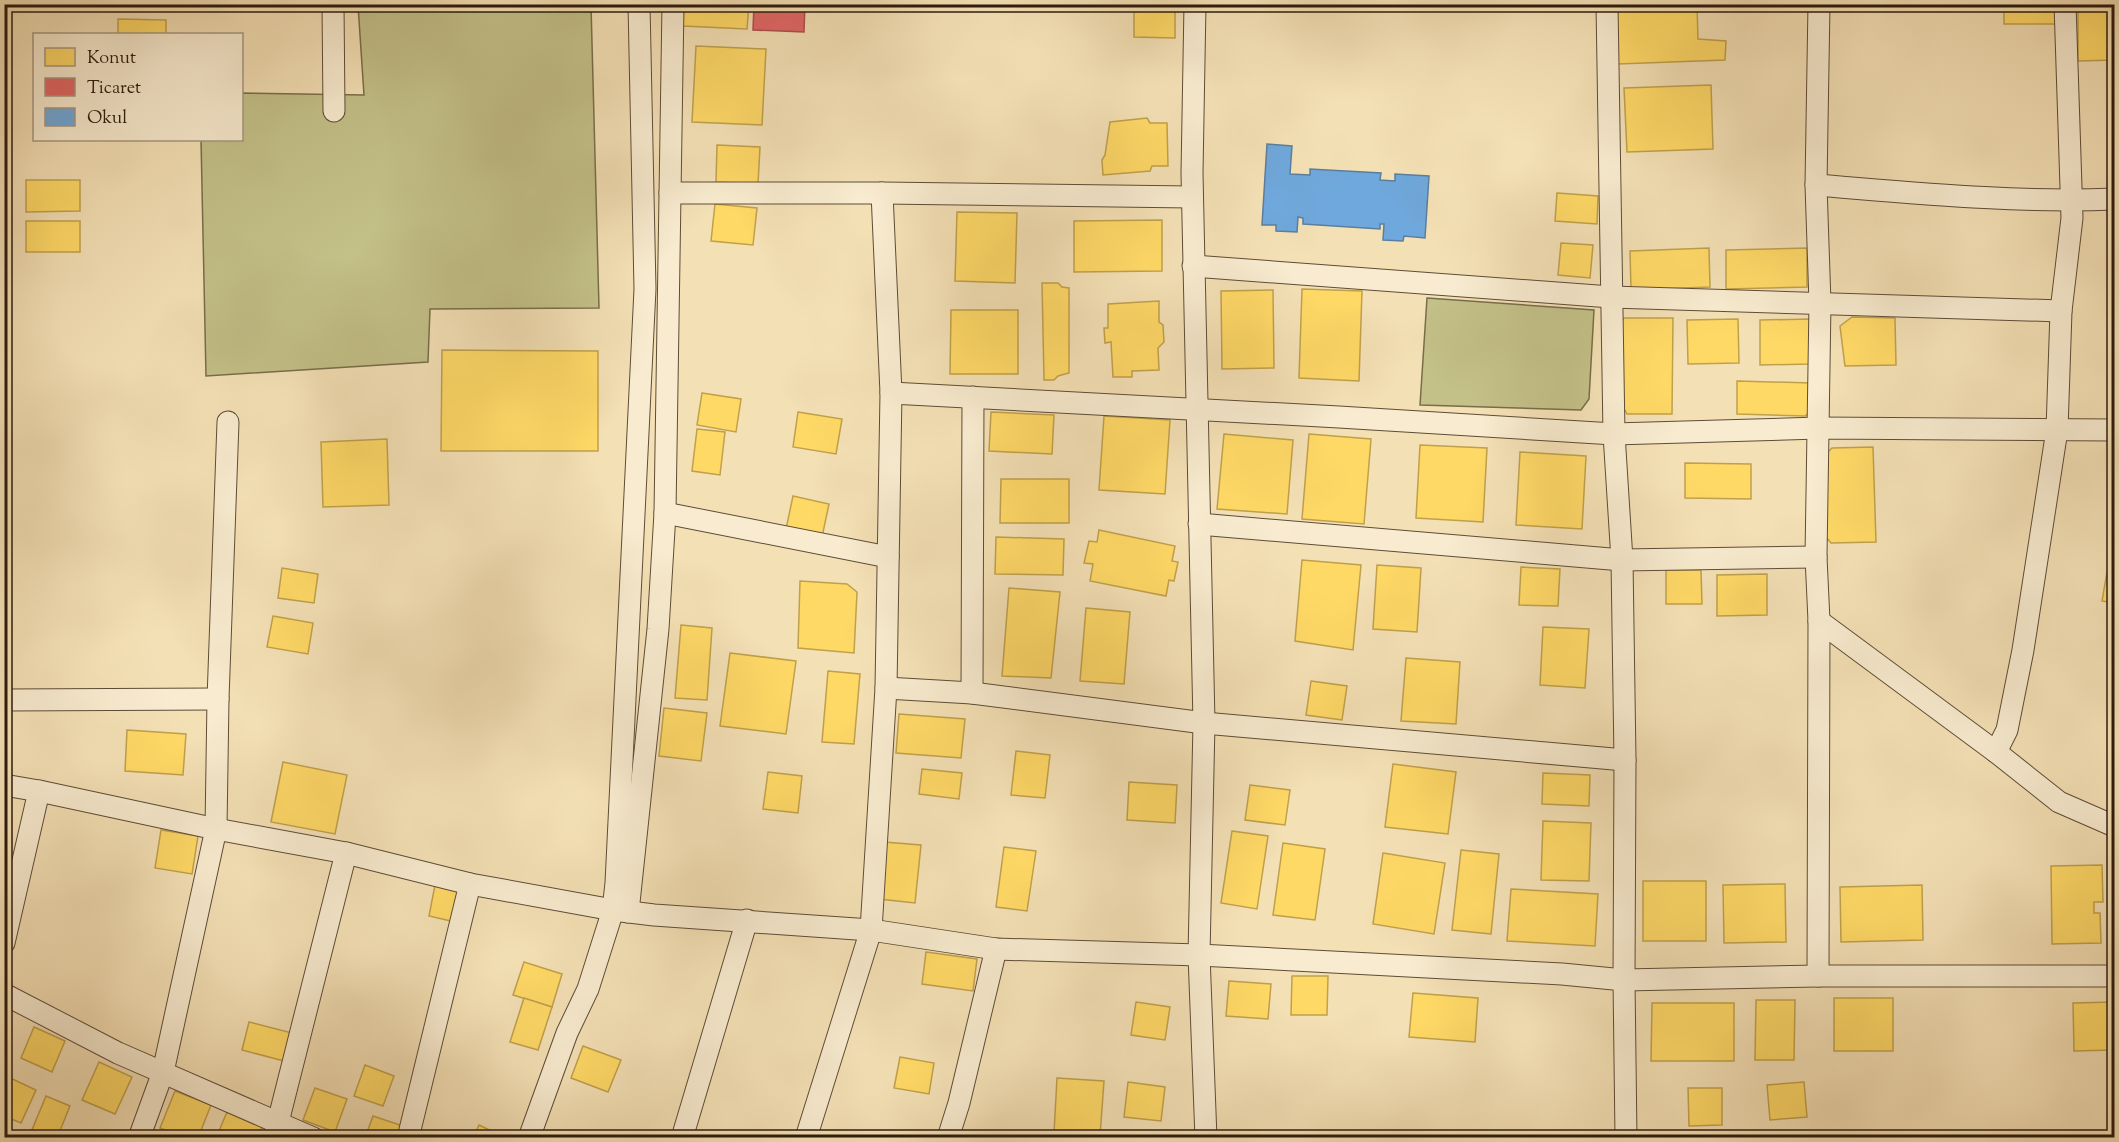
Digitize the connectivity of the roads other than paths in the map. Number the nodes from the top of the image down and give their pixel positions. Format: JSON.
{"nodes":[{"id":1,"x":333,"y":4,"type":"edge"},
{"id":2,"x":639,"y":4,"type":"edge"},
{"id":3,"x":673,"y":4,"type":"edge"},
{"id":4,"x":1195,"y":4,"type":"edge"},
{"id":5,"x":1607,"y":4,"type":"edge"},
{"id":6,"x":1819,"y":4,"type":"edge"},
{"id":7,"x":2065,"y":4,"type":"edge"},
{"id":8,"x":334,"y":111,"type":"dead end"},
{"id":9,"x":1816,"y":185,"type":"junction"},
{"id":10,"x":670,"y":193,"type":"junction"},
{"id":11,"x":882,"y":193,"type":"junction"},
{"id":12,"x":1192,"y":197,"type":"junction"},
{"id":13,"x":2115,"y":199,"type":"edge"},
{"id":14,"x":2072,"y":201,"type":"junction"},
{"id":15,"x":1193,"y":266,"type":"junction"},
{"id":16,"x":1611,"y":297,"type":"junction"},
{"id":17,"x":1820,"y":303,"type":"junction"},
{"id":18,"x":2061,"y":311,"type":"junction"},
{"id":19,"x":891,"y":393,"type":"junction"},
{"id":20,"x":973,"y":397,"type":"junction"},
{"id":21,"x":1196,"y":409,"type":"junction"},
{"id":22,"x":228,"y":422,"type":"dead end"},
{"id":23,"x":1819,"y":428,"type":"junction"},
{"id":24,"x":2057,"y":430,"type":"junction"},
{"id":25,"x":2115,"y":430,"type":"edge"},
{"id":26,"x":1614,"y":434,"type":"junction"},
{"id":27,"x":665,"y":513,"type":"junction"},
{"id":28,"x":1199,"y":524,"type":"junction"},
{"id":29,"x":888,"y":557,"type":"junction"},
{"id":30,"x":1816,"y":557,"type":"junction"},
{"id":31,"x":1622,"y":560,"type":"junction"},
{"id":32,"x":1820,"y":621,"type":"junction"},
{"id":33,"x":886,"y":688,"type":"junction"},
{"id":34,"x":972,"y":693,"type":"junction"},
{"id":35,"x":218,"y":699,"type":"junction"},
{"id":36,"x":4,"y":700,"type":"edge"},
{"id":37,"x":1204,"y":723,"type":"junction"},
{"id":38,"x":1996,"y":752,"type":"junction"},
{"id":39,"x":1626,"y":760,"type":"junction"},
{"id":40,"x":4,"y":785,"type":"edge"},
{"id":41,"x":39,"y":791,"type":"junction"},
{"id":42,"x":2113,"y":819,"type":"edge"},
{"id":43,"x":216,"y":829,"type":"junction"},
{"id":44,"x":346,"y":853,"type":"junction"},
{"id":45,"x":470,"y":884,"type":"junction"},
{"id":46,"x":621,"y":911,"type":"junction"},
{"id":47,"x":747,"y":921,"type":"junction"},
{"id":48,"x":871,"y":930,"type":"junction"},
{"id":49,"x":4,"y":943,"type":"edge"},
{"id":50,"x":996,"y":949,"type":"junction"},
{"id":51,"x":1200,"y":955,"type":"junction"},
{"id":52,"x":1818,"y":976,"type":"junction"},
{"id":53,"x":2115,"y":976,"type":"edge"},
{"id":54,"x":1624,"y":980,"type":"junction"},
{"id":55,"x":4,"y":994,"type":"edge"},
{"id":56,"x":163,"y":1072,"type":"junction"},
{"id":57,"x":277,"y":1130,"type":"edge"},
{"id":58,"x":139,"y":1137,"type":"edge"},
{"id":59,"x":314,"y":1137,"type":"edge"},
{"id":60,"x":408,"y":1137,"type":"edge"},
{"id":61,"x":529,"y":1137,"type":"edge"},
{"id":62,"x":682,"y":1137,"type":"edge"},
{"id":63,"x":806,"y":1137,"type":"edge"},
{"id":64,"x":948,"y":1137,"type":"edge"},
{"id":65,"x":1206,"y":1137,"type":"edge"},
{"id":66,"x":1626,"y":1137,"type":"edge"}],
"edges":[{"from":1,"to":8,"type":"street"},
{"from":2,"to":46,"type":"street"},
{"from":3,"to":10,"type":"street"},
{"from":4,"to":12,"type":"street"},
{"from":5,"to":16,"type":"street"},
{"from":6,"to":9,"type":"street"},
{"from":7,"to":14,"type":"street"},
{"from":9,"to":14,"type":"street"},
{"from":9,"to":17,"type":"street"},
{"from":10,"to":11,"type":"street"},
{"from":10,"to":27,"type":"street"},
{"from":11,"to":12,"type":"street"},
{"from":11,"to":19,"type":"street"},
{"from":12,"to":15,"type":"street"},
{"from":13,"to":14,"type":"street"},
{"from":14,"to":18,"type":"street"},
{"from":15,"to":16,"type":"street"},
{"from":15,"to":21,"type":"street"},
{"from":16,"to":17,"type":"street"},
{"from":16,"to":26,"type":"street"},
{"from":17,"to":18,"type":"street"},
{"from":17,"to":23,"type":"street"},
{"from":18,"to":24,"type":"street"},
{"from":19,"to":20,"type":"street"},
{"from":19,"to":29,"type":"street"},
{"from":20,"to":21,"type":"street"},
{"from":20,"to":34,"type":"street"},
{"from":21,"to":26,"type":"street"},
{"from":21,"to":28,"type":"street"},
{"from":22,"to":35,"type":"street"},
{"from":23,"to":24,"type":"street"},
{"from":23,"to":26,"type":"street"},
{"from":23,"to":30,"type":"street"},
{"from":24,"to":25,"type":"street"},
{"from":24,"to":38,"type":"street"},
{"from":26,"to":31,"type":"street"},
{"from":27,"to":29,"type":"street"},
{"from":27,"to":46,"type":"street"},
{"from":28,"to":31,"type":"street"},
{"from":28,"to":37,"type":"street"},
{"from":29,"to":33,"type":"street"},
{"from":30,"to":31,"type":"street"},
{"from":30,"to":32,"type":"street"},
{"from":31,"to":39,"type":"street"},
{"from":32,"to":38,"type":"street"},
{"from":32,"to":52,"type":"street"},
{"from":33,"to":34,"type":"street"},
{"from":33,"to":48,"type":"street"},
{"from":34,"to":37,"type":"street"},
{"from":35,"to":36,"type":"street"},
{"from":35,"to":43,"type":"street"},
{"from":37,"to":39,"type":"street"},
{"from":37,"to":51,"type":"street"},
{"from":38,"to":42,"type":"street"},
{"from":39,"to":54,"type":"street"},
{"from":40,"to":41,"type":"street"},
{"from":41,"to":43,"type":"street"},
{"from":41,"to":49,"type":"street"},
{"from":43,"to":44,"type":"street"},
{"from":43,"to":56,"type":"street"},
{"from":44,"to":45,"type":"street"},
{"from":44,"to":57,"type":"street"},
{"from":45,"to":46,"type":"street"},
{"from":45,"to":60,"type":"street"},
{"from":46,"to":47,"type":"street"},
{"from":46,"to":61,"type":"street"},
{"from":47,"to":48,"type":"street"},
{"from":47,"to":62,"type":"street"},
{"from":48,"to":50,"type":"street"},
{"from":48,"to":63,"type":"street"},
{"from":50,"to":51,"type":"street"},
{"from":50,"to":64,"type":"street"},
{"from":51,"to":54,"type":"street"},
{"from":51,"to":65,"type":"street"},
{"from":52,"to":53,"type":"street"},
{"from":52,"to":54,"type":"street"},
{"from":54,"to":66,"type":"street"},
{"from":55,"to":56,"type":"street"},
{"from":56,"to":57,"type":"street"},
{"from":56,"to":58,"type":"street"},
{"from":57,"to":59,"type":"street"}]}
